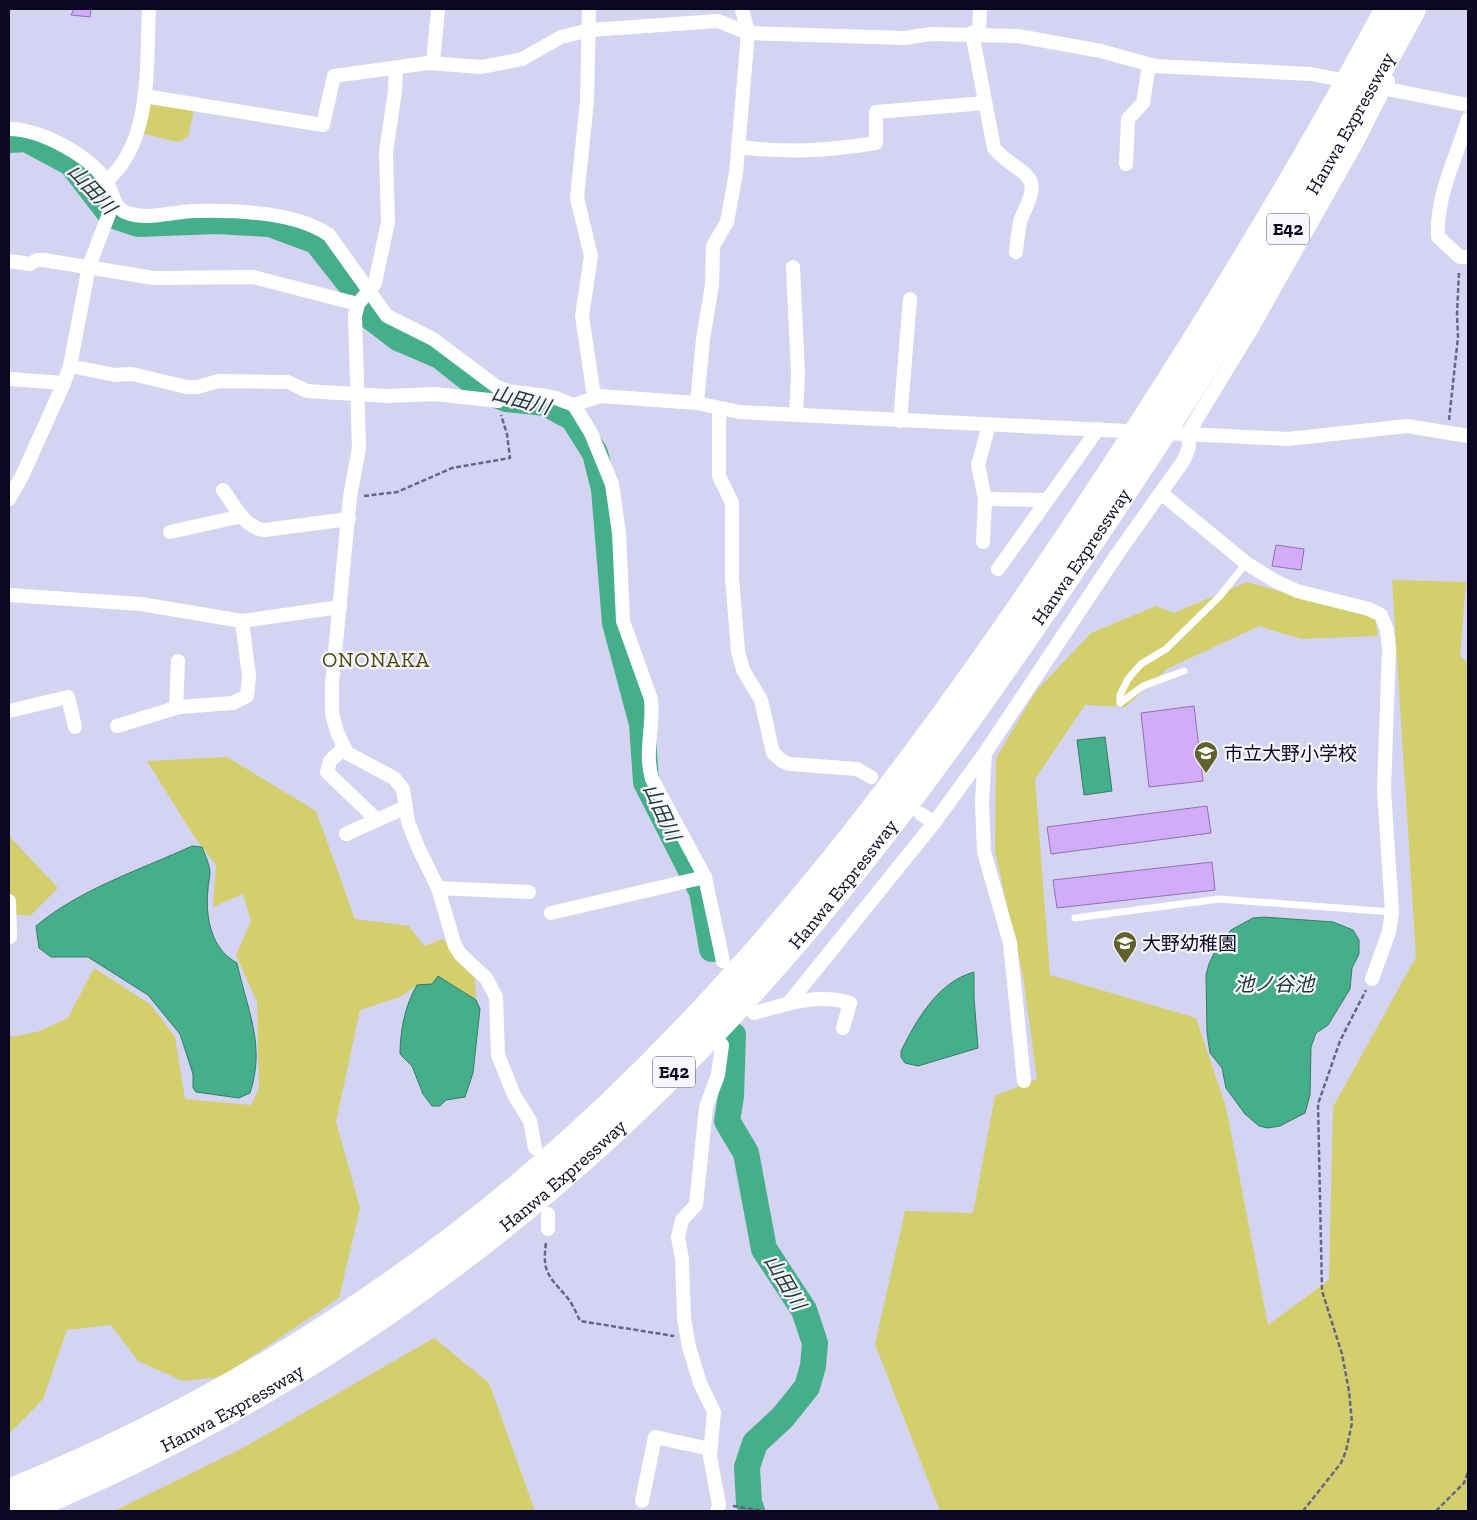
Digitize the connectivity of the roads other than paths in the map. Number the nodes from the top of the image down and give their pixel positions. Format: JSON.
{"nodes":[{"id":1,"x":149,"y":9,"type":"edge"},
{"id":2,"x":438,"y":9,"type":"edge"},
{"id":3,"x":589,"y":9,"type":"edge"},
{"id":4,"x":742,"y":9,"type":"edge"},
{"id":5,"x":980,"y":9,"type":"edge"},
{"id":6,"x":1388,"y":9,"type":"edge"},
{"id":7,"x":1413,"y":9,"type":"edge"},
{"id":8,"x":1425,"y":9,"type":"edge"},
{"id":9,"x":590,"y":30,"type":"junction"},
{"id":10,"x":748,"y":33,"type":"junction"},
{"id":11,"x":975,"y":33,"type":"junction"},
{"id":12,"x":432,"y":64,"type":"junction"},
{"id":13,"x":1149,"y":65,"type":"junction"},
{"id":14,"x":396,"y":68,"type":"junction"},
{"id":15,"x":1385,"y":87,"type":"junction"},
{"id":16,"x":144,"y":96,"type":"junction"},
{"id":17,"x":985,"y":103,"type":"junction"},
{"id":18,"x":1468,"y":105,"type":"edge"},
{"id":19,"x":1468,"y":119,"type":"edge"},
{"id":20,"x":9,"y":129,"type":"edge"},
{"id":21,"x":738,"y":146,"type":"junction"},
{"id":22,"x":1126,"y":164,"type":"dead end"},
{"id":23,"x":106,"y":181,"type":"junction"},
{"id":24,"x":114,"y":201,"type":"junction"},
{"id":25,"x":1016,"y":252,"type":"dead end"},
{"id":26,"x":1464,"y":257,"type":"edge"},
{"id":27,"x":9,"y":261,"type":"edge"},
{"id":28,"x":88,"y":266,"type":"junction"},
{"id":29,"x":794,"y":267,"type":"dead end"},
{"id":30,"x":369,"y":290,"type":"junction"},
{"id":31,"x":910,"y":298,"type":"dead end"},
{"id":32,"x":358,"y":304,"type":"junction"},
{"id":33,"x":70,"y":366,"type":"junction"},
{"id":34,"x":9,"y":379,"type":"edge"},
{"id":35,"x":64,"y":383,"type":"junction"},
{"id":36,"x":357,"y":395,"type":"junction"},
{"id":37,"x":500,"y":395,"type":"junction"},
{"id":38,"x":594,"y":397,"type":"junction"},
{"id":39,"x":697,"y":403,"type":"junction"},
{"id":40,"x":574,"y":405,"type":"junction"},
{"id":41,"x":719,"y":409,"type":"junction"},
{"id":42,"x":796,"y":415,"type":"junction"},
{"id":43,"x":900,"y":421,"type":"junction"},
{"id":44,"x":989,"y":425,"type":"junction"},
{"id":45,"x":1098,"y":429,"type":"junction"},
{"id":46,"x":1188,"y":433,"type":"junction"},
{"id":47,"x":1468,"y":436,"type":"edge"},
{"id":48,"x":1143,"y":443,"type":"junction"},
{"id":49,"x":223,"y":490,"type":"dead end"},
{"id":50,"x":1161,"y":493,"type":"junction"},
{"id":51,"x":985,"y":498,"type":"junction"},
{"id":52,"x":9,"y":499,"type":"edge"},
{"id":53,"x":1047,"y":500,"type":"junction"},
{"id":54,"x":242,"y":516,"type":"junction"},
{"id":55,"x":349,"y":519,"type":"junction"},
{"id":56,"x":170,"y":532,"type":"dead end"},
{"id":57,"x":983,"y":542,"type":"dead end"},
{"id":58,"x":1246,"y":563,"type":"junction"},
{"id":59,"x":998,"y":569,"type":"dead end"},
{"id":60,"x":9,"y":595,"type":"edge"},
{"id":61,"x":340,"y":608,"type":"junction"},
{"id":62,"x":242,"y":621,"type":"junction"},
{"id":63,"x":178,"y":660,"type":"dead end"},
{"id":64,"x":1184,"y":671,"type":"dead end"},
{"id":65,"x":176,"y":708,"type":"junction"},
{"id":66,"x":9,"y":711,"type":"edge"},
{"id":67,"x":117,"y":726,"type":"dead end"},
{"id":68,"x":76,"y":727,"type":"dead end"},
{"id":69,"x":344,"y":748,"type":"junction"},
{"id":70,"x":985,"y":752,"type":"junction"},
{"id":71,"x":871,"y":777,"type":"dead end"},
{"id":72,"x":406,"y":806,"type":"junction"},
{"id":73,"x":921,"y":814,"type":"dead end"},
{"id":74,"x":377,"y":820,"type":"junction"},
{"id":75,"x":934,"y":824,"type":"junction"},
{"id":76,"x":346,"y":834,"type":"dead end"},
{"id":77,"x":705,"y":877,"type":"junction"},
{"id":78,"x":438,"y":888,"type":"junction"},
{"id":79,"x":529,"y":892,"type":"dead end"},
{"id":80,"x":9,"y":901,"type":"edge"},
{"id":81,"x":1392,"y":912,"type":"junction"},
{"id":82,"x":551,"y":913,"type":"dead end"},
{"id":83,"x":1075,"y":918,"type":"dead end"},
{"id":84,"x":10,"y":937,"type":"dead end"},
{"id":85,"x":723,"y":961,"type":"dead end"},
{"id":86,"x":1372,"y":979,"type":"road end"},
{"id":87,"x":788,"y":1004,"type":"junction"},
{"id":88,"x":754,"y":1013,"type":"dead end"},
{"id":89,"x":843,"y":1028,"type":"dead end"},
{"id":90,"x":722,"y":1045,"type":"dead end"},
{"id":91,"x":1024,"y":1081,"type":"dead end"},
{"id":92,"x":535,"y":1148,"type":"dead end"},
{"id":93,"x":548,"y":1214,"type":"dead end"},
{"id":94,"x":548,"y":1229,"type":"road end"},
{"id":95,"x":710,"y":1449,"type":"junction"},
{"id":96,"x":9,"y":1492,"type":"edge"},
{"id":97,"x":642,"y":1501,"type":"dead end"},
{"id":98,"x":718,"y":1508,"type":"edge"},
{"id":99,"x":21,"y":1511,"type":"edge"}],
"edges":[{"from":1,"to":16,"type":"street"},
{"from":2,"to":12,"type":"street"},
{"from":3,"to":9,"type":"street"},
{"from":4,"to":10,"type":"street"},
{"from":5,"to":11,"type":"street"},
{"from":6,"to":48,"type":"highway","name":"Hanwa Expressway","number":"E42"},
{"from":7,"to":48,"type":"highway","name":"Hanwa Expressway","number":"E42"},
{"from":8,"to":15,"type":"street"},
{"from":9,"to":10,"type":"street"},
{"from":9,"to":12,"type":"street"},
{"from":9,"to":38,"type":"street"},
{"from":10,"to":11,"type":"street"},
{"from":10,"to":21,"type":"street"},
{"from":11,"to":13,"type":"street"},
{"from":11,"to":17,"type":"street"},
{"from":12,"to":14,"type":"street"},
{"from":13,"to":15,"type":"street"},
{"from":13,"to":22,"type":"street"},
{"from":14,"to":16,"type":"street"},
{"from":14,"to":30,"type":"street"},
{"from":15,"to":18,"type":"street"},
{"from":15,"to":46,"type":"street"},
{"from":16,"to":23,"type":"street"},
{"from":17,"to":21,"type":"street"},
{"from":17,"to":25,"type":"street"},
{"from":19,"to":26,"type":"street"},
{"from":20,"to":23,"type":"street"},
{"from":21,"to":39,"type":"street"},
{"from":23,"to":24,"type":"street"},
{"from":24,"to":28,"type":"street"},
{"from":24,"to":30,"type":"street"},
{"from":27,"to":28,"type":"street"},
{"from":28,"to":32,"type":"street"},
{"from":28,"to":33,"type":"street"},
{"from":29,"to":42,"type":"street"},
{"from":30,"to":32,"type":"street"},
{"from":30,"to":37,"type":"street"},
{"from":31,"to":43,"type":"street"},
{"from":32,"to":36,"type":"street"},
{"from":33,"to":35,"type":"street"},
{"from":33,"to":36,"type":"street"},
{"from":34,"to":35,"type":"street"},
{"from":35,"to":52,"type":"street"},
{"from":36,"to":37,"type":"street"},
{"from":36,"to":55,"type":"street"},
{"from":37,"to":40,"type":"street"},
{"from":38,"to":39,"type":"street"},
{"from":38,"to":40,"type":"street"},
{"from":39,"to":41,"type":"street"},
{"from":40,"to":77,"type":"street"},
{"from":41,"to":42,"type":"street"},
{"from":41,"to":71,"type":"street"},
{"from":42,"to":43,"type":"street"},
{"from":43,"to":44,"type":"street"},
{"from":44,"to":45,"type":"street"},
{"from":44,"to":51,"type":"street"},
{"from":45,"to":46,"type":"street"},
{"from":45,"to":53,"type":"street"},
{"from":46,"to":47,"type":"street"},
{"from":46,"to":50,"type":"street"},
{"from":48,"to":96,"type":"highway","name":"Hanwa Expressway","number":"E42"},
{"from":48,"to":99,"type":"highway","name":"Hanwa Expressway","number":"E42"},
{"from":49,"to":54,"type":"street"},
{"from":50,"to":58,"type":"street"},
{"from":50,"to":70,"type":"street"},
{"from":51,"to":53,"type":"street"},
{"from":51,"to":57,"type":"street"},
{"from":53,"to":59,"type":"street"},
{"from":54,"to":55,"type":"street"},
{"from":54,"to":56,"type":"street"},
{"from":55,"to":61,"type":"street"},
{"from":58,"to":64,"type":"lane"},
{"from":58,"to":81,"type":"street"},
{"from":60,"to":62,"type":"street"},
{"from":61,"to":62,"type":"street"},
{"from":61,"to":69,"type":"street"},
{"from":62,"to":65,"type":"street"},
{"from":63,"to":65,"type":"street"},
{"from":65,"to":67,"type":"street"},
{"from":66,"to":68,"type":"street"},
{"from":69,"to":72,"type":"street"},
{"from":69,"to":74,"type":"street"},
{"from":70,"to":75,"type":"street"},
{"from":70,"to":91,"type":"street"},
{"from":72,"to":74,"type":"street"},
{"from":72,"to":78,"type":"street"},
{"from":73,"to":75,"type":"street"},
{"from":74,"to":76,"type":"street"},
{"from":75,"to":87,"type":"street"},
{"from":77,"to":82,"type":"street"},
{"from":77,"to":85,"type":"street"},
{"from":78,"to":79,"type":"street"},
{"from":78,"to":92,"type":"street"},
{"from":80,"to":84,"type":"street"},
{"from":81,"to":83,"type":"lane"},
{"from":81,"to":86,"type":"street"},
{"from":87,"to":88,"type":"street"},
{"from":87,"to":89,"type":"street"},
{"from":90,"to":95,"type":"street"},
{"from":93,"to":94,"type":"street"},
{"from":95,"to":97,"type":"street"},
{"from":95,"to":98,"type":"street"}]}
